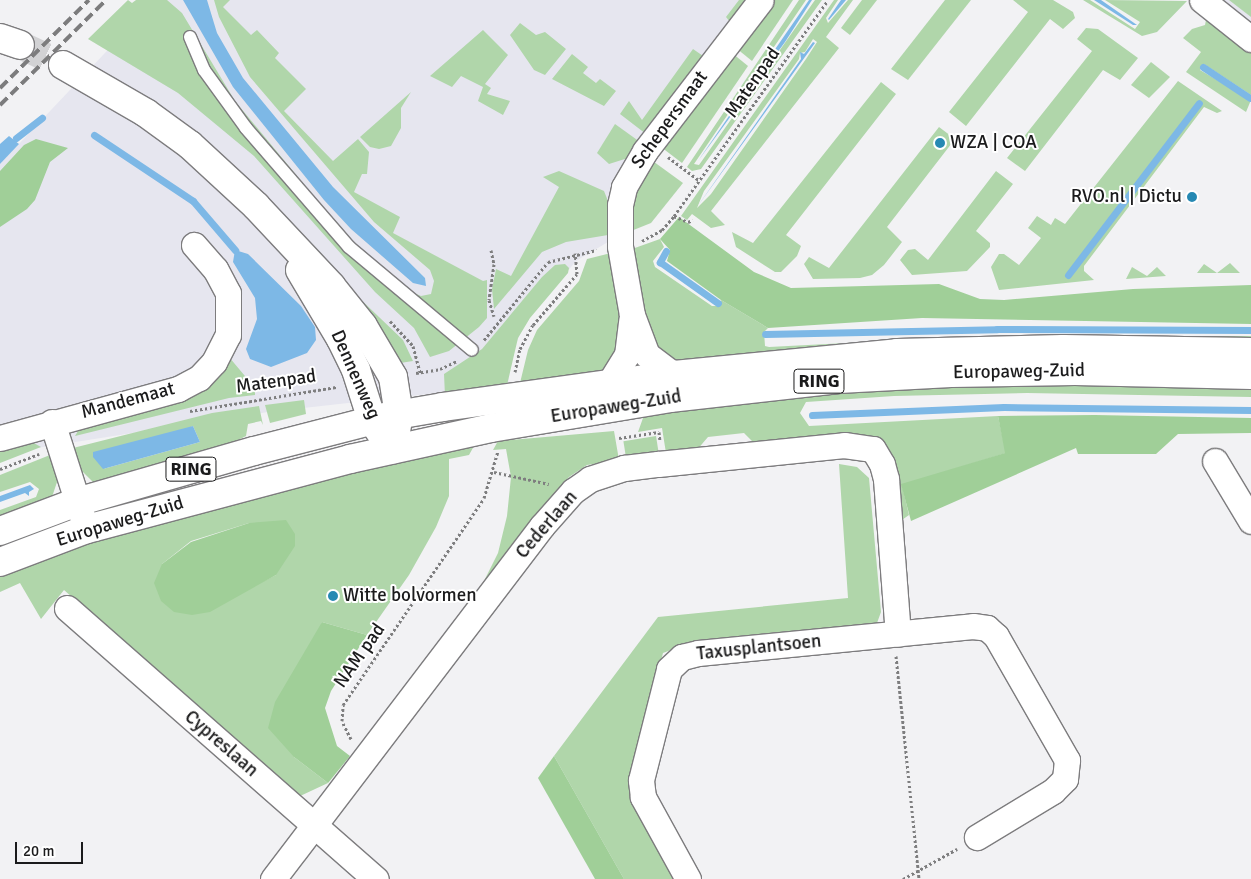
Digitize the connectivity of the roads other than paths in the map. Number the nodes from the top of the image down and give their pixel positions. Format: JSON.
{"nodes":[{"id":1,"x":761,"y":0,"type":"edge"},
{"id":2,"x":1202,"y":0,"type":"edge"},
{"id":3,"x":190,"y":37,"type":"dead end"},
{"id":4,"x":1251,"y":39,"type":"edge"},
{"id":5,"x":63,"y":65,"type":"tunnel mouth"},
{"id":6,"x":283,"y":238,"type":"junction"},
{"id":7,"x":194,"y":245,"type":"dead end"},
{"id":8,"x":632,"y":315,"type":"junction"},
{"id":9,"x":472,"y":350,"type":"road end"},
{"id":10,"x":1251,"y":352,"type":"edge"},
{"id":11,"x":674,"y":375,"type":"junction"},
{"id":12,"x":1251,"y":375,"type":"edge"},
{"id":13,"x":608,"y":385,"type":"junction"},
{"id":14,"x":399,"y":414,"type":"junction"},
{"id":15,"x":372,"y":420,"type":"junction"},
{"id":16,"x":52,"y":422,"type":"junction"},
{"id":17,"x":0,"y":438,"type":"edge"},
{"id":18,"x":392,"y":449,"type":"junction"},
{"id":19,"x":1215,"y":461,"type":"dead end"},
{"id":20,"x":77,"y":502,"type":"junction"},
{"id":21,"x":1251,"y":521,"type":"edge"},
{"id":22,"x":86,"y":529,"type":"junction"},
{"id":23,"x":0,"y":531,"type":"edge"},
{"id":24,"x":0,"y":562,"type":"edge"},
{"id":25,"x":67,"y":608,"type":"dead end"},
{"id":26,"x":898,"y":634,"type":"junction"},
{"id":27,"x":314,"y":825,"type":"junction"},
{"id":28,"x":977,"y":837,"type":"road end"},
{"id":29,"x":273,"y":879,"type":"edge"},
{"id":30,"x":376,"y":879,"type":"edge"},
{"id":31,"x":688,"y":879,"type":"edge"}],
"edges":[{"from":1,"to":8,"type":"street","name":"Schepersmaat"},
{"from":2,"to":4,"type":"street"},
{"from":3,"to":9,"type":"lane"},
{"from":5,"to":6,"type":"main road","name":"Dennenweg"},
{"from":6,"to":14,"type":"main road","name":"Dennenweg"},
{"from":6,"to":15,"type":"main road","name":"Dennenweg"},
{"from":7,"to":16,"type":"street","name":"Mandemaat"},
{"from":8,"to":11,"type":"street","name":"Schepersmaat"},
{"from":8,"to":13,"type":"street","name":"Schepersmaat"},
{"from":10,"to":11,"type":"main road","name":"Europaweg-Zuid","number":"RING"},
{"from":11,"to":13,"type":"main road","name":"Europaweg-Zuid","number":"RING"},
{"from":12,"to":18,"type":"main road","name":"Europaweg-Zuid","number":"RING"},
{"from":13,"to":14,"type":"main road","name":"Europaweg-Zuid","number":"RING"},
{"from":14,"to":15,"type":"main road","name":"Europaweg-Zuid","number":"RING"},
{"from":14,"to":18,"type":"main road","name":"Dennenweg"},
{"from":15,"to":18,"type":"main road","name":"Dennenweg"},
{"from":15,"to":20,"type":"main road","name":"Europaweg-Zuid","number":"RING"},
{"from":16,"to":17,"type":"street","name":"Mandemaat"},
{"from":16,"to":20,"type":"street"},
{"from":18,"to":22,"type":"main road","name":"Europaweg-Zuid","number":"RING"},
{"from":19,"to":21,"type":"street"},
{"from":20,"to":22,"type":"street"},
{"from":20,"to":23,"type":"main road","name":"Europaweg-Zuid","number":"RING"},
{"from":22,"to":24,"type":"main road","name":"Europaweg-Zuid","number":"RING"},
{"from":25,"to":27,"type":"street","name":"Cypreslaan"},
{"from":26,"to":27,"type":"street","name":"Cederlaan"},
{"from":26,"to":28,"type":"street","name":"Taxusplantsoen"},
{"from":26,"to":31,"type":"street","name":"Taxusplantsoen"},
{"from":27,"to":29,"type":"street","name":"Cederlaan"},
{"from":27,"to":30,"type":"street","name":"Cypreslaan"}]}
